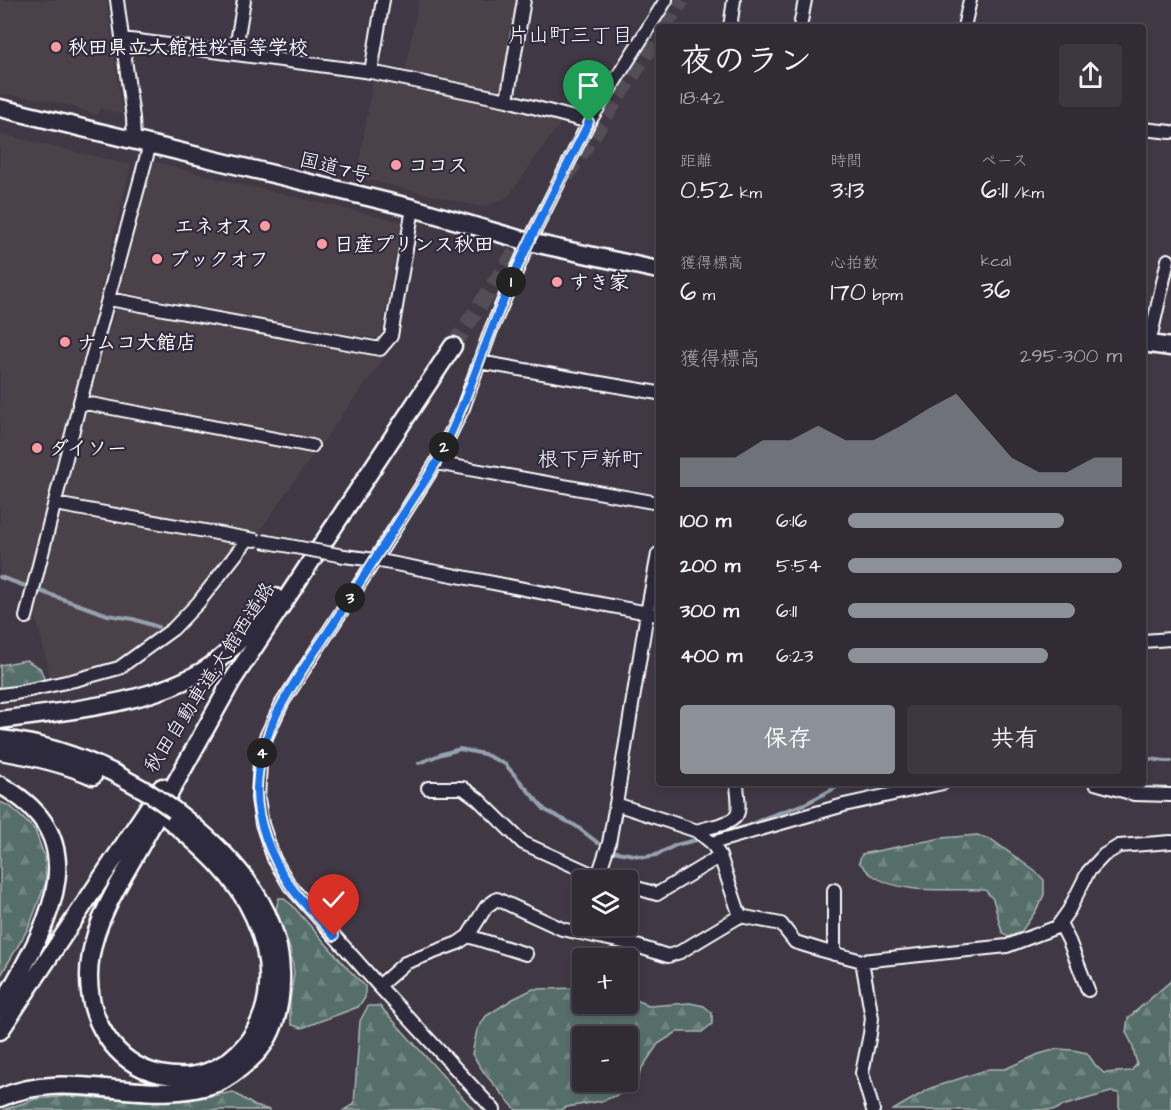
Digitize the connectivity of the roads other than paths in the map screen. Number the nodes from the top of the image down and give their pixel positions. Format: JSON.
{"nodes":[{"id":1,"x":117,"y":0,"type":"edge"},
{"id":2,"x":244,"y":0,"type":"edge"},
{"id":3,"x":383,"y":0,"type":"edge"},
{"id":4,"x":524,"y":0,"type":"edge"},
{"id":5,"x":666,"y":0,"type":"edge"},
{"id":6,"x":734,"y":0,"type":"edge"},
{"id":7,"x":805,"y":0,"type":"edge"},
{"id":8,"x":970,"y":0,"type":"edge"},
{"id":9,"x":730,"y":24,"type":"edge"},
{"id":10,"x":801,"y":24,"type":"edge"},
{"id":11,"x":965,"y":24,"type":"edge"},
{"id":12,"x":123,"y":39,"type":"junction"},
{"id":13,"x":235,"y":54,"type":"junction"},
{"id":14,"x":371,"y":72,"type":"junction"},
{"id":15,"x":507,"y":100,"type":"junction"},
{"id":16,"x":0,"y":108,"type":"edge"},
{"id":17,"x":589,"y":122,"type":"junction"},
{"id":18,"x":1146,"y":129,"type":"edge"},
{"id":19,"x":1171,"y":132,"type":"edge"},
{"id":20,"x":142,"y":142,"type":"junction"},
{"id":21,"x":413,"y":208,"type":"junction"},
{"id":22,"x":529,"y":242,"type":"junction"},
{"id":23,"x":1168,"y":260,"type":"dead end"},
{"id":24,"x":656,"y":270,"type":"edge"},
{"id":25,"x":109,"y":299,"type":"junction"},
{"id":26,"x":1146,"y":343,"type":"edge"},
{"id":27,"x":453,"y":346,"type":"tunnel mouth"},
{"id":28,"x":1171,"y":347,"type":"edge"},
{"id":29,"x":479,"y":362,"type":"junction"},
{"id":30,"x":656,"y":393,"type":"edge"},
{"id":31,"x":80,"y":402,"type":"junction"},
{"id":32,"x":402,"y":422,"type":"junction"},
{"id":33,"x":312,"y":446,"type":"dead end"},
{"id":34,"x":436,"y":463,"type":"junction"},
{"id":35,"x":656,"y":503,"type":"edge"},
{"id":36,"x":55,"y":504,"type":"junction"},
{"id":37,"x":248,"y":539,"type":"junction"},
{"id":38,"x":375,"y":560,"type":"junction"},
{"id":39,"x":656,"y":578,"type":"edge"},
{"id":40,"x":653,"y":614,"type":"edge"},
{"id":41,"x":26,"y":617,"type":"dead end"},
{"id":42,"x":1171,"y":639,"type":"edge"},
{"id":43,"x":1146,"y":641,"type":"edge"},
{"id":44,"x":232,"y":681,"type":"junction"},
{"id":45,"x":0,"y":695,"type":"edge"},
{"id":46,"x":0,"y":720,"type":"edge"},
{"id":47,"x":0,"y":739,"type":"edge"},
{"id":48,"x":0,"y":751,"type":"edge"},
{"id":49,"x":113,"y":778,"type":"junction"},
{"id":50,"x":0,"y":785,"type":"edge"},
{"id":51,"x":737,"y":786,"type":"edge"},
{"id":52,"x":930,"y":786,"type":"edge"},
{"id":53,"x":1106,"y":786,"type":"edge"},
{"id":54,"x":428,"y":788,"type":"dead end"},
{"id":55,"x":1171,"y":795,"type":"edge"},
{"id":56,"x":616,"y":804,"type":"junction"},
{"id":57,"x":171,"y":814,"type":"junction"},
{"id":58,"x":697,"y":831,"type":"junction"},
{"id":59,"x":1171,"y":842,"type":"edge"},
{"id":60,"x":712,"y":843,"type":"junction"},
{"id":61,"x":720,"y":856,"type":"junction"},
{"id":62,"x":585,"y":870,"type":"edge"},
{"id":63,"x":600,"y":870,"type":"edge"},
{"id":64,"x":638,"y":888,"type":"edge"},
{"id":65,"x":834,"y":890,"type":"dead end"},
{"id":66,"x":740,"y":916,"type":"junction"},
{"id":67,"x":1060,"y":923,"type":"junction"},
{"id":68,"x":468,"y":936,"type":"junction"},
{"id":69,"x":526,"y":954,"type":"dead end"},
{"id":70,"x":834,"y":954,"type":"junction"},
{"id":71,"x":862,"y":961,"type":"junction"},
{"id":72,"x":379,"y":986,"type":"junction"},
{"id":73,"x":1088,"y":990,"type":"dead end"},
{"id":74,"x":0,"y":1009,"type":"edge"},
{"id":75,"x":0,"y":1031,"type":"edge"},
{"id":76,"x":0,"y":1098,"type":"edge"},
{"id":77,"x":494,"y":1110,"type":"edge"},
{"id":78,"x":873,"y":1110,"type":"edge"}],
"edges":[{"from":1,"to":12,"type":"street"},
{"from":2,"to":13,"type":"street"},
{"from":3,"to":14,"type":"street"},
{"from":4,"to":15,"type":"street"},
{"from":5,"to":17,"type":"street"},
{"from":6,"to":9,"type":"street"},
{"from":7,"to":10,"type":"street"},
{"from":8,"to":11,"type":"street"},
{"from":12,"to":13,"type":"street"},
{"from":12,"to":20,"type":"street"},
{"from":13,"to":14,"type":"street"},
{"from":14,"to":15,"type":"street"},
{"from":15,"to":17,"type":"street"},
{"from":16,"to":20,"type":"highway","name":"国道7号"},
{"from":17,"to":22,"type":"street"},
{"from":18,"to":19,"type":"street"},
{"from":20,"to":21,"type":"highway","name":"国道7号"},
{"from":20,"to":25,"type":"street"},
{"from":21,"to":22,"type":"highway","name":"国道7号"},
{"from":21,"to":25,"type":"street"},
{"from":22,"to":24,"type":"highway","name":"国道7号"},
{"from":22,"to":29,"type":"street"},
{"from":23,"to":26,"type":"street"},
{"from":25,"to":31,"type":"street"},
{"from":26,"to":28,"type":"highway"},
{"from":27,"to":32,"type":"highway","name":"秋田自動車道;大館西道路"},
{"from":29,"to":30,"type":"street"},
{"from":29,"to":34,"type":"street"},
{"from":31,"to":33,"type":"street"},
{"from":31,"to":36,"type":"street"},
{"from":32,"to":44,"type":"highway","name":"秋田自動車道;大館西道路"},
{"from":32,"to":46,"type":"highway"},
{"from":34,"to":35,"type":"street"},
{"from":34,"to":38,"type":"street"},
{"from":36,"to":37,"type":"street"},
{"from":36,"to":41,"type":"street"},
{"from":37,"to":38,"type":"street","bridge":true},
{"from":37,"to":45,"type":"street"},
{"from":38,"to":40,"type":"street"},
{"from":38,"to":72,"type":"street"},
{"from":39,"to":40,"type":"street"},
{"from":40,"to":56,"type":"street"},
{"from":42,"to":43,"type":"street"},
{"from":44,"to":57,"type":"highway"},
{"from":44,"to":75,"type":"highway","name":"秋田自動車道;大館西道路"},
{"from":47,"to":49,"type":"highway"},
{"from":48,"to":49,"type":"highway"},
{"from":49,"to":57,"type":"highway"},
{"from":50,"to":74,"type":"highway"},
{"from":51,"to":58,"type":"street"},
{"from":52,"to":60,"type":"street"},
{"from":53,"to":55,"type":"street"},
{"from":54,"to":62,"type":"street"},
{"from":56,"to":58,"type":"street"},
{"from":56,"to":63,"type":"street"},
{"from":57,"to":76,"type":"highway"},
{"from":58,"to":60,"type":"street"},
{"from":59,"to":67,"type":"street"},
{"from":60,"to":61,"type":"street"},
{"from":61,"to":64,"type":"street"},
{"from":61,"to":66,"type":"street"},
{"from":65,"to":70,"type":"street"},
{"from":66,"to":68,"type":"street"},
{"from":66,"to":70,"type":"street"},
{"from":67,"to":71,"type":"street"},
{"from":67,"to":73,"type":"street"},
{"from":68,"to":69,"type":"street"},
{"from":68,"to":72,"type":"street"},
{"from":70,"to":71,"type":"street"},
{"from":71,"to":78,"type":"street"},
{"from":72,"to":77,"type":"street"}]}
